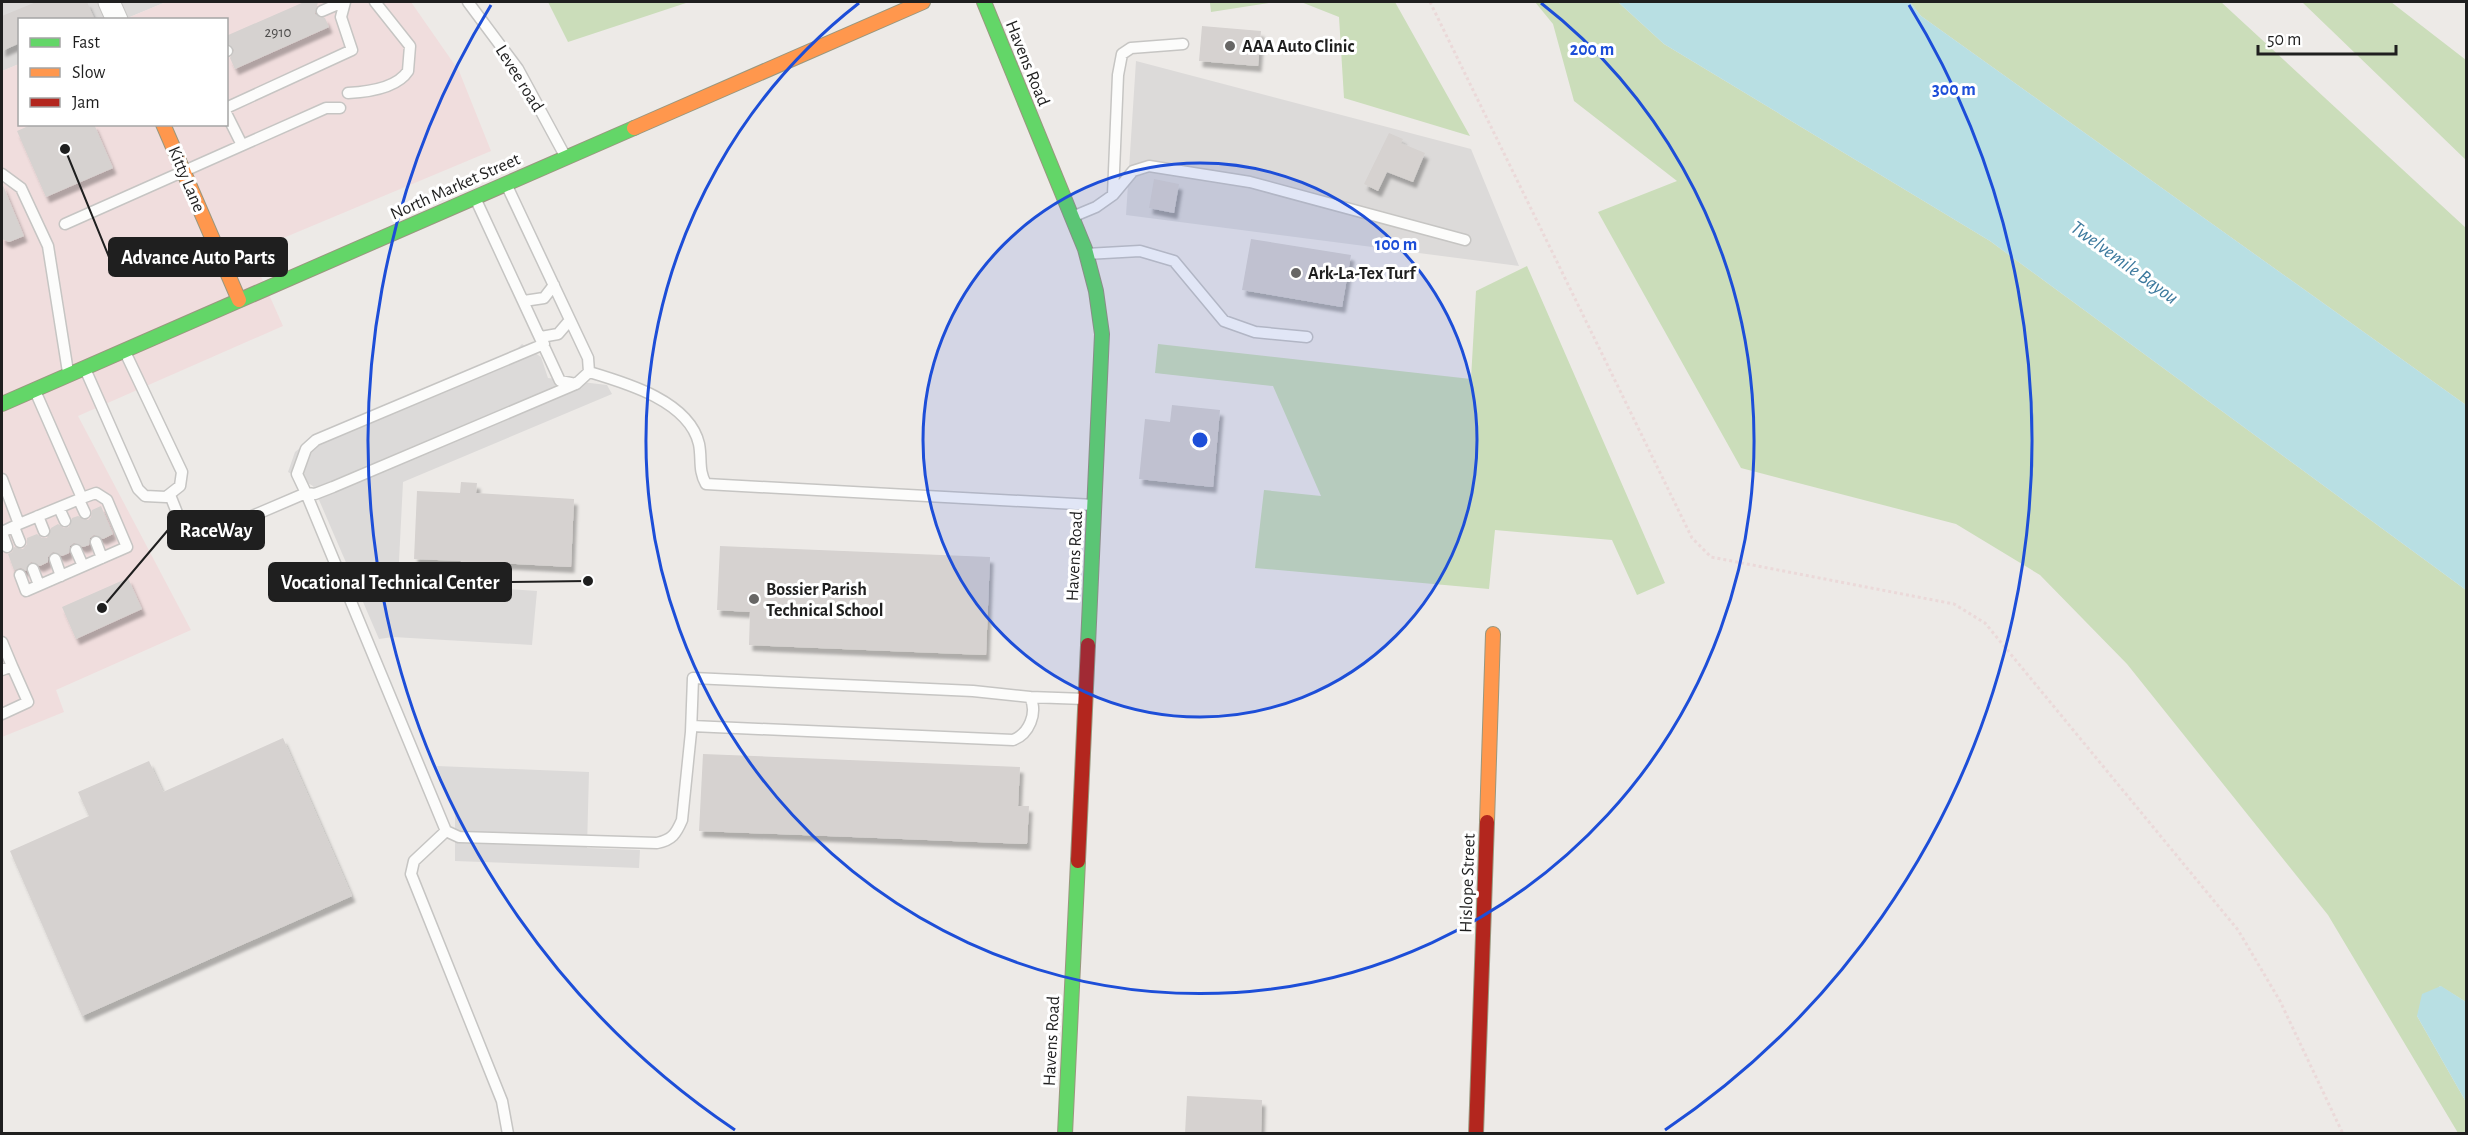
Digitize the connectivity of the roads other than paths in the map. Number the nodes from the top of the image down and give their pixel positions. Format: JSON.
{"nodes":[{"id":1,"x":109,"y":2,"type":"edge"},
{"id":2,"x":344,"y":2,"type":"edge"},
{"id":3,"x":375,"y":2,"type":"edge"},
{"id":4,"x":468,"y":2,"type":"edge"},
{"id":5,"x":923,"y":2,"type":"edge"},
{"id":6,"x":984,"y":2,"type":"edge"},
{"id":7,"x":322,"y":11,"type":"dead end"},
{"id":8,"x":116,"y":18,"type":"edge"},
{"id":9,"x":1183,"y":44,"type":"dead end"},
{"id":10,"x":350,"y":97,"type":"dead end"},
{"id":11,"x":338,"y":103,"type":"dead end"},
{"id":12,"x":228,"y":107,"type":"edge"},
{"id":13,"x":228,"y":117,"type":"edge"},
{"id":14,"x":164,"y":126,"type":"edge"},
{"id":15,"x":242,"y":145,"type":"junction"},
{"id":16,"x":566,"y":157,"type":"junction"},
{"id":17,"x":183,"y":172,"type":"junction"},
{"id":18,"x":2,"y":174,"type":"edge"},
{"id":19,"x":506,"y":183,"type":"junction"},
{"id":20,"x":1113,"y":195,"type":"junction"},
{"id":21,"x":475,"y":197,"type":"junction"},
{"id":22,"x":1072,"y":217,"type":"junction"},
{"id":23,"x":65,"y":224,"type":"dead end"},
{"id":24,"x":1465,"y":240,"type":"dead end"},
{"id":25,"x":1086,"y":254,"type":"junction"},
{"id":26,"x":554,"y":285,"type":"junction"},
{"id":27,"x":239,"y":300,"type":"junction"},
{"id":28,"x":524,"y":301,"type":"junction"},
{"id":29,"x":570,"y":320,"type":"junction"},
{"id":30,"x":1307,"y":337,"type":"dead end"},
{"id":31,"x":542,"y":340,"type":"junction"},
{"id":32,"x":124,"y":350,"type":"junction"},
{"id":33,"x":84,"y":368,"type":"junction"},
{"id":34,"x":589,"y":372,"type":"junction"},
{"id":35,"x":68,"y":375,"type":"junction"},
{"id":36,"x":576,"y":384,"type":"junction"},
{"id":37,"x":34,"y":390,"type":"junction"},
{"id":38,"x":3,"y":400,"type":"edge"},
{"id":39,"x":2,"y":479,"type":"edge"},
{"id":40,"x":306,"y":493,"type":"junction"},
{"id":41,"x":170,"y":495,"type":"junction"},
{"id":42,"x":81,"y":499,"type":"junction"},
{"id":43,"x":1094,"y":505,"type":"junction"},
{"id":44,"x":59,"y":508,"type":"junction"},
{"id":45,"x":85,"y":513,"type":"dead end"},
{"id":46,"x":38,"y":516,"type":"junction"},
{"id":47,"x":65,"y":521,"type":"dead end"},
{"id":48,"x":16,"y":525,"type":"junction"},
{"id":49,"x":44,"y":531,"type":"dead end"},
{"id":50,"x":2,"y":532,"type":"edge"},
{"id":51,"x":20,"y":542,"type":"dead end"},
{"id":52,"x":96,"y":542,"type":"dead end"},
{"id":53,"x":7,"y":547,"type":"dead end"},
{"id":54,"x":76,"y":550,"type":"dead end"},
{"id":55,"x":102,"y":558,"type":"junction"},
{"id":56,"x":55,"y":559,"type":"dead end"},
{"id":57,"x":82,"y":566,"type":"junction"},
{"id":58,"x":33,"y":569,"type":"dead end"},
{"id":59,"x":20,"y":575,"type":"dead end"},
{"id":60,"x":61,"y":576,"type":"junction"},
{"id":61,"x":39,"y":585,"type":"junction"},
{"id":62,"x":1493,"y":634,"type":"dead end"},
{"id":63,"x":2,"y":642,"type":"edge"},
{"id":64,"x":7,"y":668,"type":"edge"},
{"id":65,"x":1030,"y":697,"type":"junction"},
{"id":66,"x":1085,"y":699,"type":"junction"},
{"id":67,"x":2,"y":714,"type":"edge"},
{"id":68,"x":692,"y":726,"type":"junction"},
{"id":69,"x":446,"y":831,"type":"junction"},
{"id":70,"x":508,"y":1134,"type":"edge"},
{"id":71,"x":1065,"y":1134,"type":"edge"},
{"id":72,"x":1476,"y":1134,"type":"edge"}],
"edges":[{"from":1,"to":8,"type":"street"},
{"from":2,"to":7,"type":"lane"},
{"from":2,"to":12,"type":"lane"},
{"from":3,"to":10,"type":"lane"},
{"from":4,"to":16,"type":"lane","name":"Levee road"},
{"from":5,"to":16,"type":"street","name":"North Market Street"},
{"from":6,"to":22,"type":"street","name":"Havens Road"},
{"from":9,"to":20,"type":"lane"},
{"from":11,"to":15,"type":"lane"},
{"from":13,"to":15,"type":"lane"},
{"from":14,"to":17,"type":"street","name":"Kitty Lane"},
{"from":15,"to":17,"type":"lane"},
{"from":16,"to":19,"type":"street","name":"North Market Street"},
{"from":17,"to":23,"type":"lane"},
{"from":17,"to":27,"type":"street","name":"Kitty Lane"},
{"from":18,"to":35,"type":"lane"},
{"from":19,"to":21,"type":"street","name":"North Market Street"},
{"from":19,"to":26,"type":"lane"},
{"from":20,"to":22,"type":"lane"},
{"from":20,"to":24,"type":"lane"},
{"from":21,"to":27,"type":"street","name":"North Market Street"},
{"from":21,"to":28,"type":"lane"},
{"from":22,"to":25,"type":"street","name":"Havens Road"},
{"from":25,"to":30,"type":"lane"},
{"from":25,"to":43,"type":"street","name":"Havens Road"},
{"from":26,"to":28,"type":"lane"},
{"from":26,"to":29,"type":"lane"},
{"from":27,"to":32,"type":"street","name":"North Market Street"},
{"from":28,"to":31,"type":"lane"},
{"from":29,"to":31,"type":"lane"},
{"from":29,"to":34,"type":"lane"},
{"from":31,"to":36,"type":"lane"},
{"from":31,"to":40,"type":"lane"},
{"from":32,"to":33,"type":"street","name":"North Market Street"},
{"from":32,"to":41,"type":"lane"},
{"from":33,"to":35,"type":"street","name":"North Market Street"},
{"from":33,"to":41,"type":"lane"},
{"from":34,"to":36,"type":"lane"},
{"from":34,"to":43,"type":"lane"},
{"from":35,"to":37,"type":"street","name":"North Market Street"},
{"from":36,"to":40,"type":"lane"},
{"from":37,"to":38,"type":"street","name":"North Market Street"},
{"from":37,"to":42,"type":"lane"},
{"from":39,"to":48,"type":"lane"},
{"from":40,"to":41,"type":"lane"},
{"from":40,"to":69,"type":"lane"},
{"from":42,"to":44,"type":"lane"},
{"from":42,"to":45,"type":"lane"},
{"from":42,"to":55,"type":"lane"},
{"from":43,"to":66,"type":"street","name":"Havens Road"},
{"from":44,"to":46,"type":"lane"},
{"from":44,"to":47,"type":"lane"},
{"from":46,"to":48,"type":"lane"},
{"from":46,"to":49,"type":"lane"},
{"from":48,"to":50,"type":"lane"},
{"from":48,"to":51,"type":"lane"},
{"from":50,"to":53,"type":"lane"},
{"from":52,"to":55,"type":"lane"},
{"from":54,"to":57,"type":"lane"},
{"from":55,"to":57,"type":"lane"},
{"from":56,"to":60,"type":"lane"},
{"from":57,"to":60,"type":"lane"},
{"from":58,"to":61,"type":"lane"},
{"from":59,"to":61,"type":"lane"},
{"from":60,"to":61,"type":"lane"},
{"from":62,"to":72,"type":"street","name":"Hislope Street"},
{"from":63,"to":64,"type":"lane"},
{"from":64,"to":67,"type":"lane"},
{"from":65,"to":66,"type":"lane"},
{"from":65,"to":68,"type":"lane"},
{"from":65,"to":68,"type":"lane"},
{"from":66,"to":71,"type":"street","name":"Havens Road"},
{"from":68,"to":69,"type":"lane"},
{"from":69,"to":70,"type":"lane"}]}
